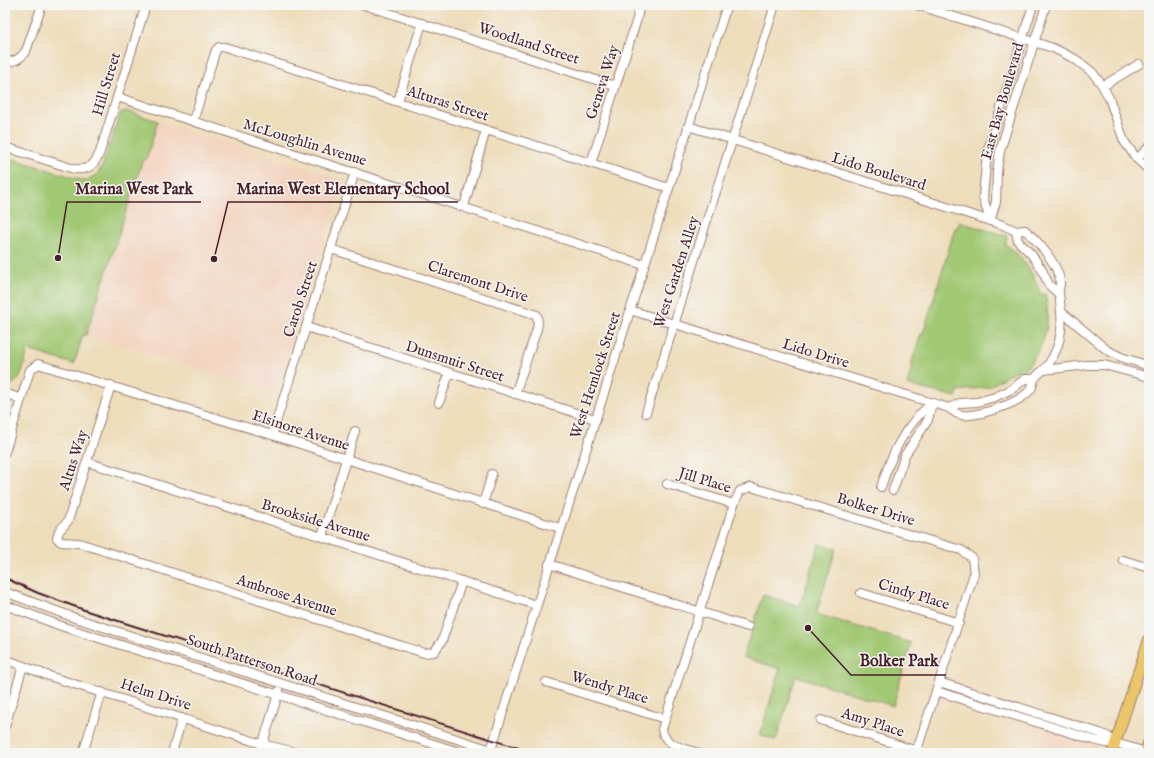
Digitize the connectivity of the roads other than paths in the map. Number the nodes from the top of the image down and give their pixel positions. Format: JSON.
{"nodes":[{"id":1,"x":42,"y":5,"type":"edge"},
{"id":2,"x":146,"y":5,"type":"edge"},
{"id":3,"x":364,"y":5,"type":"edge"},
{"id":4,"x":727,"y":5,"type":"edge"},
{"id":5,"x":775,"y":5,"type":"edge"},
{"id":6,"x":918,"y":5,"type":"edge"},
{"id":7,"x":1033,"y":5,"type":"edge"},
{"id":8,"x":1046,"y":5,"type":"edge"},
{"id":9,"x":637,"y":7,"type":"edge"},
{"id":10,"x":422,"y":24,"type":"junction"},
{"id":11,"x":1023,"y":38,"type":"junction"},
{"id":12,"x":1034,"y":42,"type":"junction"},
{"id":13,"x":5,"y":62,"type":"edge"},
{"id":14,"x":1139,"y":64,"type":"dead end"},
{"id":15,"x":616,"y":86,"type":"junction"},
{"id":16,"x":1103,"y":86,"type":"junction"},
{"id":17,"x":117,"y":97,"type":"junction"},
{"id":18,"x":398,"y":101,"type":"junction"},
{"id":19,"x":193,"y":121,"type":"junction"},
{"id":20,"x":688,"y":126,"type":"junction"},
{"id":21,"x":486,"y":130,"type":"junction"},
{"id":22,"x":730,"y":139,"type":"junction"},
{"id":23,"x":5,"y":147,"type":"edge"},
{"id":24,"x":1149,"y":147,"type":"edge"},
{"id":25,"x":1137,"y":159,"type":"junction"},
{"id":26,"x":591,"y":164,"type":"junction"},
{"id":27,"x":1149,"y":170,"type":"edge"},
{"id":28,"x":355,"y":172,"type":"junction"},
{"id":29,"x":669,"y":188,"type":"junction"},
{"id":30,"x":464,"y":206,"type":"junction"},
{"id":31,"x":990,"y":221,"type":"junction"},
{"id":32,"x":1016,"y":231,"type":"junction"},
{"id":33,"x":331,"y":249,"type":"junction"},
{"id":34,"x":644,"y":265,"type":"junction"},
{"id":35,"x":1058,"y":293,"type":"junction"},
{"id":36,"x":630,"y":310,"type":"junction"},
{"id":37,"x":1062,"y":312,"type":"junction"},
{"id":38,"x":672,"y":323,"type":"junction"},
{"id":39,"x":306,"y":327,"type":"junction"},
{"id":40,"x":1149,"y":366,"type":"edge"},
{"id":41,"x":1044,"y":370,"type":"junction"},
{"id":42,"x":448,"y":374,"type":"junction"},
{"id":43,"x":1149,"y":377,"type":"edge"},
{"id":44,"x":1034,"y":379,"type":"junction"},
{"id":45,"x":111,"y":385,"type":"junction"},
{"id":46,"x":5,"y":393,"type":"edge"},
{"id":47,"x":514,"y":394,"type":"junction"},
{"id":48,"x":21,"y":398,"type":"junction"},
{"id":49,"x":439,"y":403,"type":"dead end"},
{"id":50,"x":932,"y":403,"type":"junction"},
{"id":51,"x":949,"y":408,"type":"junction"},
{"id":52,"x":646,"y":413,"type":"dead end"},
{"id":53,"x":595,"y":419,"type":"junction"},
{"id":54,"x":355,"y":431,"type":"dead end"},
{"id":55,"x":272,"y":435,"type":"junction"},
{"id":56,"x":5,"y":452,"type":"edge"},
{"id":57,"x":347,"y":458,"type":"junction"},
{"id":58,"x":87,"y":462,"type":"junction"},
{"id":59,"x":492,"y":474,"type":"dead end"},
{"id":60,"x":667,"y":484,"type":"dead end"},
{"id":61,"x":881,"y":487,"type":"dead end"},
{"id":62,"x":893,"y":490,"type":"dead end"},
{"id":63,"x":483,"y":504,"type":"junction"},
{"id":64,"x":734,"y":504,"type":"junction"},
{"id":65,"x":560,"y":528,"type":"junction"},
{"id":66,"x":322,"y":536,"type":"junction"},
{"id":67,"x":58,"y":540,"type":"joint"},
{"id":68,"x":1123,"y":560,"type":"dead end"},
{"id":69,"x":549,"y":564,"type":"junction"},
{"id":70,"x":1149,"y":568,"type":"edge"},
{"id":71,"x":462,"y":581,"type":"junction"},
{"id":72,"x":5,"y":592,"type":"edge"},
{"id":73,"x":861,"y":593,"type":"dead end"},
{"id":74,"x":5,"y":605,"type":"edge"},
{"id":75,"x":536,"y":605,"type":"junction"},
{"id":76,"x":700,"y":611,"type":"junction"},
{"id":77,"x":959,"y":623,"type":"junction"},
{"id":78,"x":748,"y":627,"type":"dead end"},
{"id":79,"x":1149,"y":639,"type":"edge"},
{"id":80,"x":5,"y":660,"type":"edge"},
{"id":81,"x":23,"y":666,"type":"junction"},
{"id":82,"x":546,"y":682,"type":"dead end"},
{"id":83,"x":939,"y":682,"type":"junction"},
{"id":84,"x":281,"y":684,"type":"junction"},
{"id":85,"x":936,"y":691,"type":"junction"},
{"id":86,"x":102,"y":692,"type":"junction"},
{"id":87,"x":278,"y":695,"type":"junction"},
{"id":88,"x":182,"y":718,"type":"junction"},
{"id":89,"x":665,"y":719,"type":"junction"},
{"id":90,"x":821,"y":720,"type":"dead end"},
{"id":91,"x":5,"y":726,"type":"edge"},
{"id":92,"x":1149,"y":741,"type":"edge"},
{"id":93,"x":1116,"y":743,"type":"junction"},
{"id":94,"x":262,"y":744,"type":"junction"},
{"id":95,"x":490,"y":751,"type":"edge"},
{"id":96,"x":917,"y":752,"type":"edge"},
{"id":97,"x":1145,"y":752,"type":"edge"},
{"id":98,"x":84,"y":753,"type":"edge"},
{"id":99,"x":172,"y":753,"type":"edge"},
{"id":100,"x":260,"y":753,"type":"edge"},
{"id":101,"x":299,"y":753,"type":"edge"},
{"id":102,"x":462,"y":753,"type":"edge"},
{"id":103,"x":501,"y":753,"type":"edge"},
{"id":104,"x":698,"y":753,"type":"edge"},
{"id":105,"x":1112,"y":753,"type":"edge"}],
"edges":[{"from":1,"to":13,"type":"street"},
{"from":2,"to":17,"type":"street","name":"Hill Street"},
{"from":3,"to":10,"type":"street","name":"Woodland Street"},
{"from":4,"to":20,"type":"street","name":"West Hemlock Street"},
{"from":5,"to":22,"type":"street","name":"West Garden Alley"},
{"from":6,"to":11,"type":"street"},
{"from":7,"to":11,"type":"street","name":"East Bay Boulevard"},
{"from":8,"to":12,"type":"street","name":"East Bay Boulevard"},
{"from":9,"to":15,"type":"street","name":"Geneva Way"},
{"from":10,"to":15,"type":"street","name":"Woodland Street"},
{"from":10,"to":18,"type":"street"},
{"from":11,"to":12,"type":"street"},
{"from":11,"to":31,"type":"street","name":"East Bay Boulevard"},
{"from":12,"to":16,"type":"street"},
{"from":12,"to":31,"type":"street","name":"East Bay Boulevard"},
{"from":14,"to":16,"type":"street"},
{"from":15,"to":26,"type":"street","name":"Geneva Way"},
{"from":16,"to":25,"type":"street"},
{"from":17,"to":19,"type":"street","name":"McLoughlin Avenue"},
{"from":17,"to":23,"type":"street","name":"Hill Street"},
{"from":18,"to":19,"type":"street","name":"Alturas Street"},
{"from":18,"to":21,"type":"street","name":"Alturas Street"},
{"from":19,"to":28,"type":"street","name":"McLoughlin Avenue"},
{"from":20,"to":22,"type":"street","name":"Lido Boulevard"},
{"from":20,"to":29,"type":"street","name":"West Hemlock Street"},
{"from":21,"to":26,"type":"street","name":"Alturas Street"},
{"from":21,"to":30,"type":"street"},
{"from":22,"to":31,"type":"street","name":"Lido Boulevard"},
{"from":22,"to":38,"type":"street","name":"West Garden Alley"},
{"from":24,"to":25,"type":"street"},
{"from":25,"to":27,"type":"street"},
{"from":26,"to":29,"type":"street","name":"Alturas Street"},
{"from":28,"to":30,"type":"street","name":"McLoughlin Avenue"},
{"from":28,"to":33,"type":"street","name":"Carob Street"},
{"from":29,"to":34,"type":"street","name":"West Hemlock Street"},
{"from":30,"to":34,"type":"street","name":"McLoughlin Avenue"},
{"from":31,"to":32,"type":"street","name":"Lido Boulevard"},
{"from":32,"to":35,"type":"street","name":"Lido Boulevard"},
{"from":32,"to":35,"type":"street","name":"Lido Boulevard"},
{"from":33,"to":39,"type":"street","name":"Carob Street"},
{"from":33,"to":47,"type":"street","name":"Claremont Drive"},
{"from":34,"to":36,"type":"street","name":"West Hemlock Street"},
{"from":35,"to":37,"type":"street","name":"Lido Boulevard"},
{"from":36,"to":38,"type":"street","name":"Lido Drive"},
{"from":36,"to":53,"type":"street","name":"West Hemlock Street"},
{"from":37,"to":40,"type":"street"},
{"from":37,"to":41,"type":"street","name":"Lido Boulevard"},
{"from":38,"to":50,"type":"street","name":"Lido Drive"},
{"from":38,"to":52,"type":"street","name":"West Garden Alley"},
{"from":39,"to":42,"type":"street","name":"Dunsmuir Street"},
{"from":39,"to":55,"type":"street","name":"Carob Street"},
{"from":41,"to":43,"type":"street"},
{"from":41,"to":44,"type":"street","name":"Lido Drive"},
{"from":42,"to":47,"type":"street","name":"Dunsmuir Street"},
{"from":42,"to":49,"type":"street"},
{"from":44,"to":51,"type":"street","name":"Lido Drive"},
{"from":44,"to":51,"type":"street","name":"Lido Drive"},
{"from":45,"to":48,"type":"street","name":"Elsinore Avenue"},
{"from":45,"to":55,"type":"street","name":"Elsinore Avenue"},
{"from":45,"to":58,"type":"street","name":"Altus Way"},
{"from":46,"to":48,"type":"street"},
{"from":47,"to":53,"type":"street","name":"Dunsmuir Street"},
{"from":48,"to":56,"type":"street"},
{"from":50,"to":51,"type":"street","name":"Lido Drive"},
{"from":50,"to":61,"type":"street"},
{"from":50,"to":62,"type":"street"},
{"from":53,"to":65,"type":"street","name":"West Hemlock Street"},
{"from":54,"to":57,"type":"street"},
{"from":55,"to":57,"type":"street","name":"Elsinore Avenue"},
{"from":57,"to":63,"type":"street","name":"Elsinore Avenue"},
{"from":57,"to":66,"type":"street"},
{"from":58,"to":66,"type":"street","name":"Brookside Avenue"},
{"from":58,"to":67,"type":"street","name":"Altus Way"},
{"from":59,"to":63,"type":"street"},
{"from":60,"to":64,"type":"street","name":"Jill Place"},
{"from":63,"to":65,"type":"street","name":"Elsinore Avenue"},
{"from":64,"to":76,"type":"street","name":"Bolker Drive"},
{"from":64,"to":77,"type":"street","name":"Bolker Drive"},
{"from":65,"to":69,"type":"street","name":"West Hemlock Street"},
{"from":66,"to":71,"type":"street","name":"Brookside Avenue"},
{"from":67,"to":71,"type":"street","name":"Ambrose Avenue"},
{"from":68,"to":70,"type":"street"},
{"from":69,"to":75,"type":"street","name":"West Hemlock Street"},
{"from":69,"to":76,"type":"street"},
{"from":71,"to":75,"type":"street","name":"Brookside Avenue"},
{"from":72,"to":84,"type":"street","name":"South Patterson Road"},
{"from":73,"to":77,"type":"street","name":"Cindy Place"},
{"from":74,"to":87,"type":"street","name":"South Patterson Road"},
{"from":75,"to":95,"type":"street","name":"West Hemlock Street"},
{"from":76,"to":78,"type":"street"},
{"from":76,"to":89,"type":"street","name":"Bolker Drive"},
{"from":77,"to":83,"type":"street","name":"Bolker Drive"},
{"from":79,"to":93,"type":"main road"},
{"from":80,"to":81,"type":"street","name":"Helm Drive"},
{"from":81,"to":86,"type":"street","name":"Helm Drive"},
{"from":81,"to":91,"type":"street"},
{"from":82,"to":89,"type":"street","name":"Wendy Place"},
{"from":83,"to":85,"type":"street","name":"Bolker Drive"},
{"from":83,"to":93,"type":"street"},
{"from":84,"to":87,"type":"street"},
{"from":84,"to":95,"type":"street","name":"South Patterson Road"},
{"from":85,"to":93,"type":"street"},
{"from":85,"to":96,"type":"street","name":"Bolker Drive"},
{"from":86,"to":88,"type":"street","name":"Helm Drive"},
{"from":86,"to":98,"type":"street"},
{"from":87,"to":94,"type":"street"},
{"from":87,"to":102,"type":"street","name":"South Patterson Road"},
{"from":88,"to":94,"type":"street","name":"Helm Drive"},
{"from":88,"to":99,"type":"street"},
{"from":89,"to":104,"type":"street","name":"Bolker Drive"},
{"from":90,"to":96,"type":"street","name":"Amy Place"},
{"from":92,"to":97,"type":"main road"},
{"from":93,"to":97,"type":"street"},
{"from":93,"to":105,"type":"main road"},
{"from":94,"to":100,"type":"street"},
{"from":94,"to":101,"type":"street","name":"Helm Drive"},
{"from":95,"to":103,"type":"street","name":"South Patterson Road"}]}
